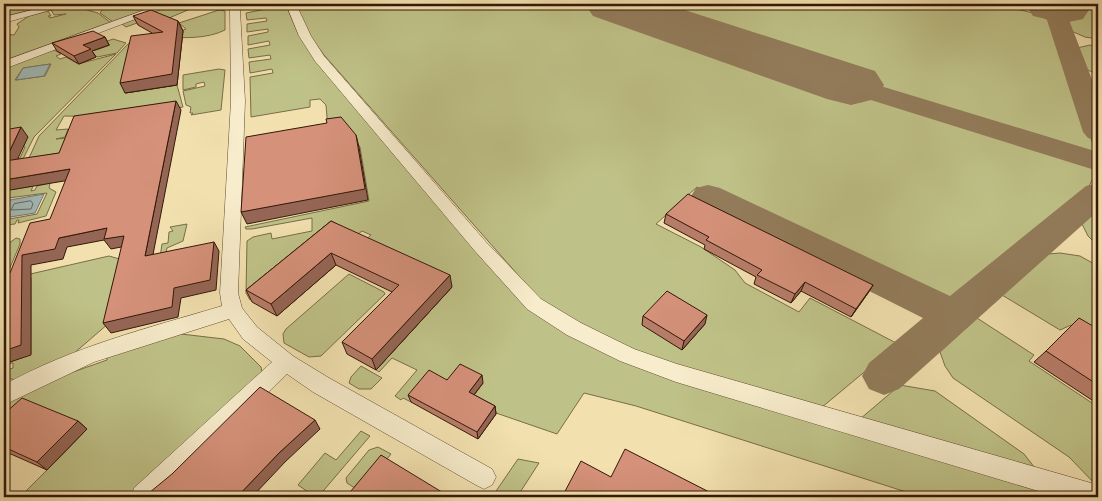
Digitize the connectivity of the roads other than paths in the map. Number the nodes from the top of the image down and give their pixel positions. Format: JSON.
{"nodes":[{"id":1,"x":68,"y":4,"type":"edge"},
{"id":2,"x":170,"y":4,"type":"edge"},
{"id":3,"x":232,"y":4,"type":"edge"},
{"id":4,"x":291,"y":4,"type":"edge"},
{"id":5,"x":4,"y":20,"type":"edge"},
{"id":6,"x":4,"y":65,"type":"edge"},
{"id":7,"x":233,"y":310,"type":"junction"},
{"id":8,"x":286,"y":362,"type":"junction"},
{"id":9,"x":4,"y":396,"type":"edge"},
{"id":10,"x":484,"y":477,"type":"dead end"},
{"id":11,"x":143,"y":497,"type":"edge"},
{"id":12,"x":1098,"y":497,"type":"edge"}],
"edges":[{"from":1,"to":5,"type":"lane"},
{"from":2,"to":6,"type":"lane"},
{"from":3,"to":7,"type":"lane"},
{"from":4,"to":12,"type":"lane"},
{"from":7,"to":8,"type":"lane"},
{"from":7,"to":9,"type":"lane"},
{"from":8,"to":10,"type":"lane"},
{"from":8,"to":11,"type":"lane"}]}
